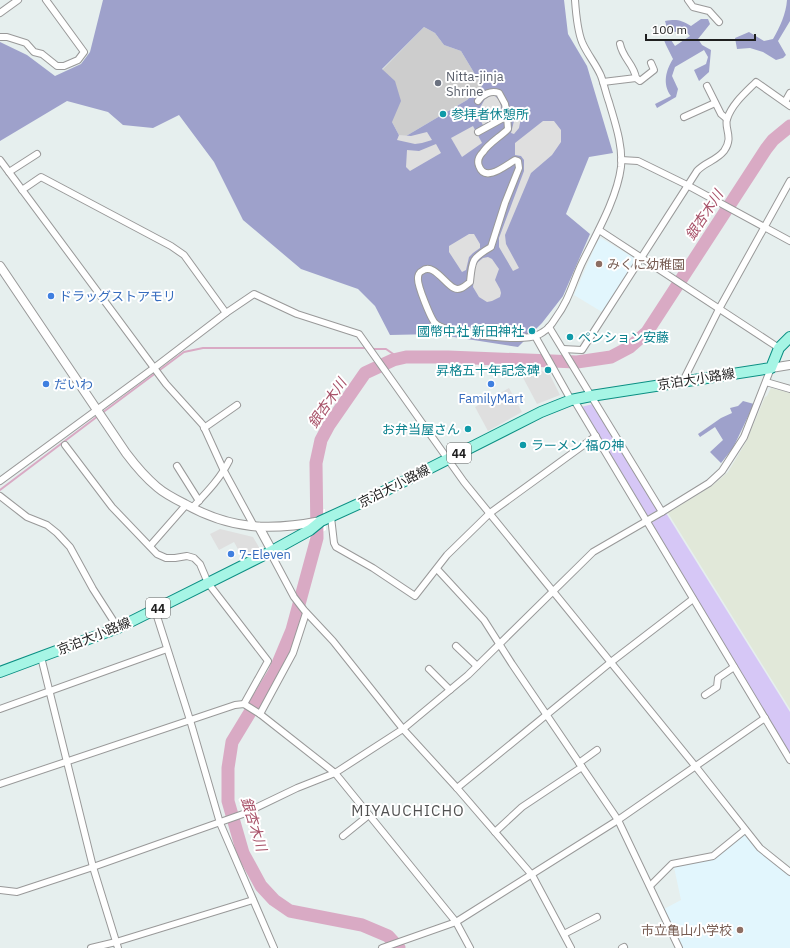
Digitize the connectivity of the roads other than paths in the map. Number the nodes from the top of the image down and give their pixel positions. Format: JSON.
{"nodes":[{"id":1,"x":18,"y":0,"type":"edge"},
{"id":2,"x":46,"y":0,"type":"edge"},
{"id":3,"x":575,"y":0,"type":"edge"},
{"id":4,"x":688,"y":0,"type":"edge"},
{"id":5,"x":0,"y":13,"type":"edge"},
{"id":6,"x":719,"y":22,"type":"dead end"},
{"id":7,"x":0,"y":37,"type":"edge"},
{"id":8,"x":620,"y":44,"type":"dead end"},
{"id":9,"x":651,"y":63,"type":"dead end"},
{"id":10,"x":636,"y":78,"type":"junction"},
{"id":11,"x":603,"y":82,"type":"junction"},
{"id":12,"x":707,"y":86,"type":"dead end"},
{"id":13,"x":790,"y":93,"type":"edge"},
{"id":14,"x":478,"y":101,"type":"dead end"},
{"id":15,"x":715,"y":103,"type":"junction"},
{"id":16,"x":787,"y":104,"type":"edge"},
{"id":17,"x":507,"y":116,"type":"junction"},
{"id":18,"x":684,"y":117,"type":"dead end"},
{"id":19,"x":727,"y":119,"type":"junction"},
{"id":20,"x":478,"y":132,"type":"dead end"},
{"id":21,"x":37,"y":154,"type":"dead end"},
{"id":22,"x":0,"y":160,"type":"edge"},
{"id":23,"x":621,"y":160,"type":"junction"},
{"id":24,"x":9,"y":172,"type":"junction"},
{"id":25,"x":790,"y":181,"type":"edge"},
{"id":26,"x":687,"y":185,"type":"junction"},
{"id":27,"x":22,"y":190,"type":"junction"},
{"id":28,"x":765,"y":228,"type":"junction"},
{"id":29,"x":599,"y":230,"type":"junction"},
{"id":30,"x":790,"y":241,"type":"edge"},
{"id":31,"x":640,"y":258,"type":"junction"},
{"id":32,"x":0,"y":266,"type":"edge"},
{"id":33,"x":719,"y":309,"type":"junction"},
{"id":34,"x":226,"y":313,"type":"junction"},
{"id":35,"x":549,"y":327,"type":"junction"},
{"id":36,"x":535,"y":336,"type":"junction"},
{"id":37,"x":790,"y":337,"type":"edge"},
{"id":38,"x":779,"y":348,"type":"junction"},
{"id":39,"x":563,"y":350,"type":"junction"},
{"id":40,"x":790,"y":365,"type":"edge"},
{"id":41,"x":154,"y":368,"type":"junction"},
{"id":42,"x":771,"y":368,"type":"junction"},
{"id":43,"x":683,"y":381,"type":"junction"},
{"id":44,"x":766,"y":382,"type":"junction"},
{"id":45,"x":790,"y":389,"type":"edge"},
{"id":46,"x":591,"y":396,"type":"junction"},
{"id":47,"x":573,"y":400,"type":"junction"},
{"id":48,"x":237,"y":405,"type":"dead end"},
{"id":49,"x":96,"y":410,"type":"junction"},
{"id":50,"x":204,"y":428,"type":"junction"},
{"id":51,"x":596,"y":436,"type":"junction"},
{"id":52,"x":65,"y":445,"type":"dead end"},
{"id":53,"x":447,"y":459,"type":"junction"},
{"id":54,"x":229,"y":461,"type":"dead end"},
{"id":55,"x":177,"y":466,"type":"dead end"},
{"id":56,"x":224,"y":471,"type":"junction"},
{"id":57,"x":0,"y":481,"type":"edge"},
{"id":58,"x":0,"y":496,"type":"edge"},
{"id":59,"x":199,"y":501,"type":"junction"},
{"id":60,"x":189,"y":506,"type":"junction"},
{"id":61,"x":662,"y":512,"type":"junction"},
{"id":62,"x":490,"y":513,"type":"junction"},
{"id":63,"x":326,"y":519,"type":"junction"},
{"id":64,"x":647,"y":521,"type":"junction"},
{"id":65,"x":256,"y":527,"type":"junction"},
{"id":66,"x":310,"y":527,"type":"junction"},
{"id":67,"x":150,"y":546,"type":"junction"},
{"id":68,"x":271,"y":551,"type":"junction"},
{"id":69,"x":437,"y":568,"type":"junction"},
{"id":70,"x":208,"y":583,"type":"junction"},
{"id":71,"x":553,"y":592,"type":"junction"},
{"id":72,"x":694,"y":599,"type":"junction"},
{"id":73,"x":155,"y":610,"type":"junction"},
{"id":74,"x":305,"y":611,"type":"junction"},
{"id":75,"x":118,"y":628,"type":"junction"},
{"id":76,"x":498,"y":644,"type":"junction"},
{"id":77,"x":456,"y":646,"type":"dead end"},
{"id":78,"x":167,"y":650,"type":"junction"},
{"id":79,"x":41,"y":657,"type":"junction"},
{"id":80,"x":610,"y":662,"type":"junction"},
{"id":81,"x":477,"y":666,"type":"junction"},
{"id":82,"x":734,"y":667,"type":"junction"},
{"id":83,"x":429,"y":669,"type":"dead end"},
{"id":84,"x":0,"y":672,"type":"edge"},
{"id":85,"x":450,"y":690,"type":"junction"},
{"id":86,"x":49,"y":691,"type":"junction"},
{"id":87,"x":705,"y":695,"type":"dead end"},
{"id":88,"x":244,"y":704,"type":"junction"},
{"id":89,"x":0,"y":709,"type":"edge"},
{"id":90,"x":260,"y":714,"type":"junction"},
{"id":91,"x":547,"y":715,"type":"junction"},
{"id":92,"x":765,"y":718,"type":"junction"},
{"id":93,"x":190,"y":720,"type":"junction"},
{"id":94,"x":403,"y":729,"type":"junction"},
{"id":95,"x":597,"y":750,"type":"dead end"},
{"id":96,"x":790,"y":760,"type":"edge"},
{"id":97,"x":66,"y":762,"type":"junction"},
{"id":98,"x":580,"y":765,"type":"junction"},
{"id":99,"x":696,"y":766,"type":"junction"},
{"id":100,"x":335,"y":773,"type":"junction"},
{"id":101,"x":0,"y":784,"type":"edge"},
{"id":102,"x":457,"y":788,"type":"junction"},
{"id":103,"x":369,"y":815,"type":"junction"},
{"id":104,"x":618,"y":820,"type":"junction"},
{"id":105,"x":220,"y":823,"type":"junction"},
{"id":106,"x":745,"y":830,"type":"junction"},
{"id":107,"x":495,"y":832,"type":"junction"},
{"id":108,"x":343,"y":836,"type":"dead end"},
{"id":109,"x":93,"y":867,"type":"junction"},
{"id":110,"x":790,"y":872,"type":"edge"},
{"id":111,"x":532,"y":875,"type":"junction"},
{"id":112,"x":650,"y":886,"type":"junction"},
{"id":113,"x":0,"y":890,"type":"edge"},
{"id":114,"x":253,"y":900,"type":"junction"},
{"id":115,"x":597,"y":917,"type":"dead end"},
{"id":116,"x":456,"y":922,"type":"junction"},
{"id":117,"x":564,"y":934,"type":"junction"},
{"id":118,"x":117,"y":945,"type":"edge"},
{"id":119,"x":91,"y":948,"type":"edge"},
{"id":120,"x":274,"y":948,"type":"edge"},
{"id":121,"x":382,"y":948,"type":"edge"},
{"id":122,"x":470,"y":948,"type":"edge"},
{"id":123,"x":571,"y":948,"type":"edge"},
{"id":124,"x":679,"y":948,"type":"edge"}],
"edges":[{"from":1,"to":5,"type":"street"},
{"from":2,"to":7,"type":"street"},
{"from":3,"to":11,"type":"street"},
{"from":4,"to":6,"type":"street"},
{"from":8,"to":10,"type":"street"},
{"from":9,"to":10,"type":"street"},
{"from":10,"to":11,"type":"street"},
{"from":11,"to":23,"type":"street"},
{"from":12,"to":15,"type":"street"},
{"from":13,"to":16,"type":"street"},
{"from":14,"to":17,"type":"street"},
{"from":15,"to":18,"type":"street"},
{"from":15,"to":19,"type":"street"},
{"from":16,"to":19,"type":"street"},
{"from":17,"to":20,"type":"street"},
{"from":17,"to":36,"type":"street"},
{"from":19,"to":26,"type":"street"},
{"from":21,"to":24,"type":"street"},
{"from":22,"to":24,"type":"street"},
{"from":23,"to":26,"type":"street"},
{"from":23,"to":29,"type":"street"},
{"from":24,"to":27,"type":"street"},
{"from":25,"to":28,"type":"street"},
{"from":26,"to":28,"type":"street"},
{"from":26,"to":31,"type":"street"},
{"from":27,"to":34,"type":"street"},
{"from":27,"to":41,"type":"street"},
{"from":28,"to":30,"type":"street"},
{"from":28,"to":33,"type":"street"},
{"from":29,"to":31,"type":"street"},
{"from":29,"to":35,"type":"street"},
{"from":31,"to":33,"type":"street"},
{"from":31,"to":39,"type":"street"},
{"from":32,"to":49,"type":"street"},
{"from":33,"to":38,"type":"street"},
{"from":33,"to":43,"type":"street"},
{"from":34,"to":41,"type":"street"},
{"from":34,"to":53,"type":"street"},
{"from":35,"to":36,"type":"street"},
{"from":35,"to":39,"type":"street"},
{"from":36,"to":47,"type":"street"},
{"from":37,"to":38,"type":"main road"},
{"from":38,"to":42,"type":"main road"},
{"from":39,"to":46,"type":"street"},
{"from":40,"to":42,"type":"street"},
{"from":41,"to":49,"type":"street"},
{"from":41,"to":50,"type":"street"},
{"from":42,"to":43,"type":"main road","name":"京泊大小路線","number":"44"},
{"from":42,"to":44,"type":"street"},
{"from":43,"to":46,"type":"main road","name":"京泊大小路線","number":"44"},
{"from":44,"to":45,"type":"street"},
{"from":44,"to":61,"type":"street"},
{"from":46,"to":47,"type":"main road","name":"京泊大小路線","number":"44"},
{"from":46,"to":61,"type":"street"},
{"from":47,"to":51,"type":"street"},
{"from":47,"to":53,"type":"main road","name":"京泊大小路線","number":"44"},
{"from":48,"to":50,"type":"street"},
{"from":49,"to":57,"type":"street"},
{"from":49,"to":60,"type":"street"},
{"from":50,"to":56,"type":"street"},
{"from":51,"to":62,"type":"street"},
{"from":51,"to":64,"type":"street"},
{"from":52,"to":67,"type":"street"},
{"from":53,"to":62,"type":"street"},
{"from":53,"to":63,"type":"main road","name":"京泊大小路線","number":"44"},
{"from":54,"to":56,"type":"street"},
{"from":55,"to":59,"type":"street"},
{"from":56,"to":59,"type":"street"},
{"from":56,"to":65,"type":"street"},
{"from":58,"to":75,"type":"street"},
{"from":59,"to":60,"type":"street"},
{"from":60,"to":65,"type":"street"},
{"from":60,"to":67,"type":"street"},
{"from":61,"to":64,"type":"street"},
{"from":62,"to":69,"type":"street"},
{"from":62,"to":71,"type":"street"},
{"from":63,"to":66,"type":"main road","name":"京泊大小路線","number":"44"},
{"from":63,"to":69,"type":"street"},
{"from":64,"to":71,"type":"street"},
{"from":64,"to":72,"type":"street"},
{"from":65,"to":66,"type":"street"},
{"from":65,"to":68,"type":"street"},
{"from":66,"to":68,"type":"main road","name":"京泊大小路線","number":"44"},
{"from":67,"to":70,"type":"street"},
{"from":68,"to":70,"type":"main road","name":"京泊大小路線","number":"44"},
{"from":68,"to":74,"type":"street"},
{"from":69,"to":76,"type":"street"},
{"from":70,"to":73,"type":"main road","name":"京泊大小路線","number":"44"},
{"from":70,"to":88,"type":"street"},
{"from":71,"to":76,"type":"street"},
{"from":71,"to":80,"type":"street"},
{"from":72,"to":80,"type":"street"},
{"from":72,"to":82,"type":"street"},
{"from":73,"to":75,"type":"main road","name":"京泊大小路線","number":"44"},
{"from":73,"to":78,"type":"street"},
{"from":74,"to":90,"type":"street"},
{"from":74,"to":94,"type":"street"},
{"from":75,"to":79,"type":"main road","name":"京泊大小路線","number":"44"},
{"from":76,"to":81,"type":"street"},
{"from":76,"to":91,"type":"street"},
{"from":77,"to":81,"type":"street"},
{"from":78,"to":86,"type":"street"},
{"from":78,"to":93,"type":"street"},
{"from":79,"to":84,"type":"main road","name":"京泊大小路線","number":"44"},
{"from":79,"to":86,"type":"street"},
{"from":80,"to":91,"type":"street"},
{"from":80,"to":99,"type":"street"},
{"from":81,"to":85,"type":"street"},
{"from":82,"to":87,"type":"street"},
{"from":82,"to":92,"type":"street"},
{"from":83,"to":85,"type":"street"},
{"from":85,"to":94,"type":"street"},
{"from":86,"to":89,"type":"street"},
{"from":86,"to":97,"type":"street"},
{"from":88,"to":90,"type":"street"},
{"from":88,"to":93,"type":"street"},
{"from":90,"to":100,"type":"street"},
{"from":91,"to":98,"type":"street"},
{"from":91,"to":102,"type":"street"},
{"from":92,"to":96,"type":"street"},
{"from":92,"to":99,"type":"street"},
{"from":93,"to":97,"type":"street"},
{"from":93,"to":105,"type":"street"},
{"from":94,"to":100,"type":"street"},
{"from":94,"to":102,"type":"street"},
{"from":95,"to":98,"type":"street"},
{"from":97,"to":101,"type":"street"},
{"from":97,"to":109,"type":"street"},
{"from":98,"to":104,"type":"street"},
{"from":98,"to":107,"type":"street"},
{"from":99,"to":104,"type":"street"},
{"from":99,"to":106,"type":"street"},
{"from":100,"to":103,"type":"street"},
{"from":100,"to":105,"type":"street"},
{"from":102,"to":107,"type":"street"},
{"from":103,"to":108,"type":"street"},
{"from":103,"to":116,"type":"street"},
{"from":104,"to":111,"type":"street"},
{"from":104,"to":112,"type":"street"},
{"from":105,"to":109,"type":"street"},
{"from":105,"to":114,"type":"street"},
{"from":106,"to":110,"type":"street"},
{"from":106,"to":112,"type":"street"},
{"from":107,"to":111,"type":"street"},
{"from":109,"to":113,"type":"street"},
{"from":109,"to":118,"type":"street"},
{"from":111,"to":116,"type":"street"},
{"from":111,"to":117,"type":"street"},
{"from":112,"to":124,"type":"street"},
{"from":114,"to":118,"type":"street"},
{"from":114,"to":120,"type":"street"},
{"from":115,"to":117,"type":"street"},
{"from":116,"to":121,"type":"street"},
{"from":116,"to":122,"type":"street"},
{"from":117,"to":123,"type":"street"},
{"from":118,"to":119,"type":"street"}]}
